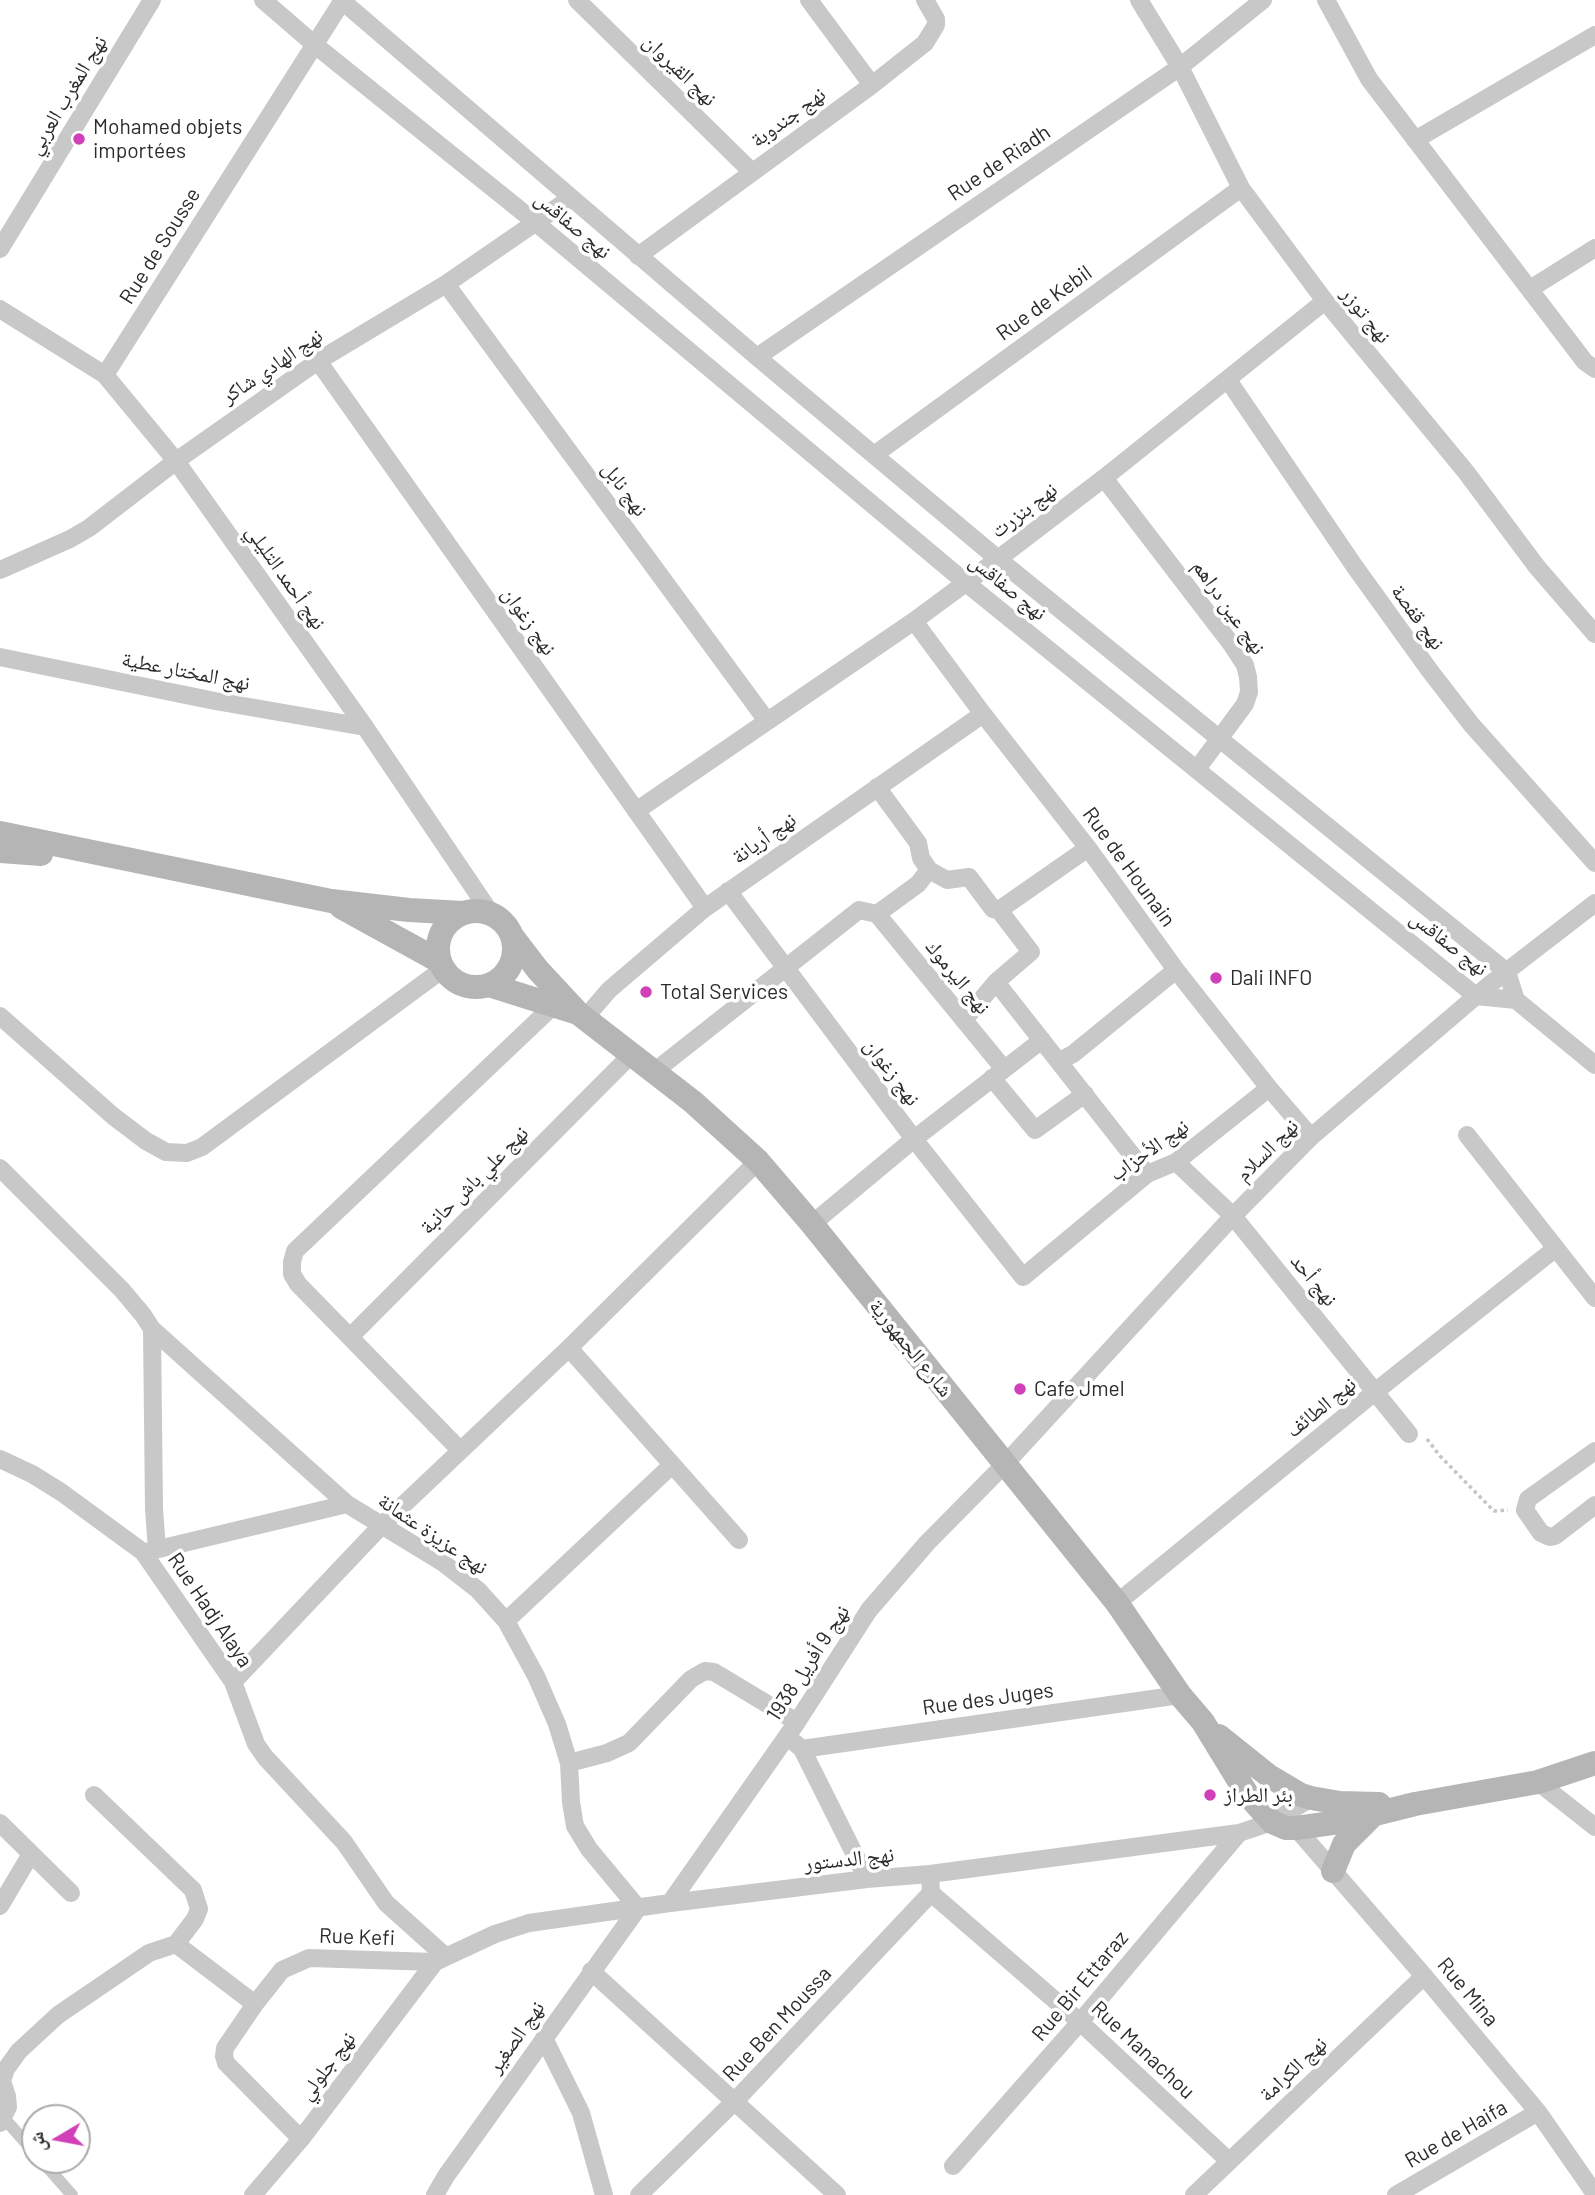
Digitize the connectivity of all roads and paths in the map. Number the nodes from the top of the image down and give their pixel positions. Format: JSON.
{"nodes":[{"id":1,"x":152,"y":0,"type":"edge"},
{"id":2,"x":263,"y":0,"type":"edge"},
{"id":3,"x":342,"y":0,"type":"edge"},
{"id":4,"x":578,"y":0,"type":"edge"},
{"id":5,"x":925,"y":0,"type":"edge"},
{"id":6,"x":1139,"y":0,"type":"edge"},
{"id":7,"x":1263,"y":0,"type":"edge"},
{"id":8,"x":1326,"y":0,"type":"edge"},
{"id":9,"x":812,"y":1,"type":"edge"},
{"id":10,"x":1595,"y":35,"type":"edge"},
{"id":11,"x":315,"y":45,"type":"junction"},
{"id":12,"x":1180,"y":67,"type":"junction"},
{"id":13,"x":872,"y":85,"type":"junction"},
{"id":14,"x":1415,"y":140,"type":"junction"},
{"id":15,"x":751,"y":171,"type":"junction"},
{"id":16,"x":1241,"y":188,"type":"junction"},
{"id":17,"x":570,"y":198,"type":"junction"},
{"id":18,"x":535,"y":222,"type":"junction"},
{"id":19,"x":1595,"y":248,"type":"edge"},
{"id":20,"x":0,"y":249,"type":"edge"},
{"id":21,"x":638,"y":256,"type":"junction"},
{"id":22,"x":446,"y":284,"type":"junction"},
{"id":23,"x":1530,"y":289,"type":"junction"},
{"id":24,"x":1325,"y":301,"type":"junction"},
{"id":25,"x":0,"y":309,"type":"edge"},
{"id":26,"x":757,"y":357,"type":"junction"},
{"id":27,"x":317,"y":361,"type":"junction"},
{"id":28,"x":1595,"y":369,"type":"edge"},
{"id":29,"x":105,"y":375,"type":"junction"},
{"id":30,"x":1228,"y":380,"type":"junction"},
{"id":31,"x":874,"y":455,"type":"junction"},
{"id":32,"x":176,"y":461,"type":"junction"},
{"id":33,"x":1104,"y":478,"type":"junction"},
{"id":34,"x":998,"y":559,"type":"junction"},
{"id":35,"x":0,"y":570,"type":"edge"},
{"id":36,"x":965,"y":582,"type":"junction"},
{"id":37,"x":914,"y":621,"type":"junction"},
{"id":38,"x":1595,"y":634,"type":"edge"},
{"id":39,"x":0,"y":657,"type":"edge"},
{"id":40,"x":983,"y":714,"type":"junction"},
{"id":41,"x":767,"y":722,"type":"junction"},
{"id":42,"x":365,"y":727,"type":"junction"},
{"id":43,"x":1221,"y":739,"type":"junction"},
{"id":44,"x":1197,"y":769,"type":"junction"},
{"id":45,"x":877,"y":787,"type":"junction"},
{"id":46,"x":636,"y":811,"type":"junction"},
{"id":47,"x":0,"y":833,"type":"edge"},
{"id":48,"x":1088,"y":848,"type":"junction"},
{"id":49,"x":0,"y":851,"type":"edge"},
{"id":50,"x":122,"y":858,"type":"junction"},
{"id":51,"x":1595,"y":863,"type":"edge"},
{"id":52,"x":929,"y":870,"type":"junction"},
{"id":53,"x":728,"y":891,"type":"junction"},
{"id":54,"x":331,"y":901,"type":"junction"},
{"id":55,"x":1595,"y":903,"type":"edge"},
{"id":56,"x":705,"y":908,"type":"junction"},
{"id":57,"x":999,"y":910,"type":"junction"},
{"id":58,"x":463,"y":914,"type":"junction"},
{"id":59,"x":877,"y":914,"type":"junction"},
{"id":60,"x":492,"y":915,"type":"junction"},
{"id":61,"x":512,"y":936,"type":"junction"},
{"id":62,"x":441,"y":965,"type":"junction"},
{"id":63,"x":786,"y":968,"type":"junction"},
{"id":64,"x":1176,"y":970,"type":"junction"},
{"id":65,"x":1507,"y":972,"type":"junction"},
{"id":66,"x":996,"y":982,"type":"junction"},
{"id":67,"x":489,"y":985,"type":"junction"},
{"id":68,"x":1476,"y":996,"type":"junction"},
{"id":69,"x":1516,"y":1000,"type":"junction"},
{"id":70,"x":553,"y":1006,"type":"junction"},
{"id":71,"x":582,"y":1015,"type":"junction"},
{"id":72,"x":0,"y":1016,"type":"edge"},
{"id":73,"x":964,"y":1020,"type":"junction"},
{"id":74,"x":1042,"y":1040,"type":"junction"},
{"id":75,"x":631,"y":1055,"type":"junction"},
{"id":76,"x":1059,"y":1061,"type":"junction"},
{"id":77,"x":1595,"y":1065,"type":"edge"},
{"id":78,"x":655,"y":1071,"type":"junction"},
{"id":79,"x":998,"y":1074,"type":"junction"},
{"id":80,"x":1269,"y":1088,"type":"junction"},
{"id":81,"x":1085,"y":1094,"type":"junction"},
{"id":82,"x":1467,"y":1135,"type":"dead end"},
{"id":83,"x":1311,"y":1137,"type":"junction"},
{"id":84,"x":914,"y":1139,"type":"junction"},
{"id":85,"x":758,"y":1161,"type":"junction"},
{"id":86,"x":1176,"y":1162,"type":"junction"},
{"id":87,"x":0,"y":1168,"type":"edge"},
{"id":88,"x":1147,"y":1174,"type":"junction"},
{"id":89,"x":1233,"y":1216,"type":"junction"},
{"id":90,"x":812,"y":1224,"type":"junction"},
{"id":91,"x":1556,"y":1248,"type":"junction"},
{"id":92,"x":1023,"y":1277,"type":"joint"},
{"id":93,"x":1595,"y":1298,"type":"edge"},
{"id":94,"x":152,"y":1329,"type":"junction"},
{"id":95,"x":350,"y":1337,"type":"junction"},
{"id":96,"x":569,"y":1348,"type":"junction"},
{"id":97,"x":1376,"y":1391,"type":"junction"},
{"id":98,"x":1409,"y":1434,"type":"joint"},
{"id":99,"x":460,"y":1450,"type":"junction"},
{"id":100,"x":1595,"y":1451,"type":"edge"},
{"id":101,"x":0,"y":1459,"type":"edge"},
{"id":102,"x":1005,"y":1464,"type":"junction"},
{"id":103,"x":672,"y":1465,"type":"junction"},
{"id":104,"x":346,"y":1504,"type":"junction"},
{"id":105,"x":1595,"y":1505,"type":"edge"},
{"id":106,"x":1525,"y":1510,"type":"junction"},
{"id":107,"x":381,"y":1526,"type":"junction"},
{"id":108,"x":739,"y":1540,"type":"dead end"},
{"id":109,"x":150,"y":1550,"type":"junction"},
{"id":110,"x":1117,"y":1603,"type":"junction"},
{"id":111,"x":506,"y":1621,"type":"junction"},
{"id":112,"x":233,"y":1682,"type":"junction"},
{"id":113,"x":1180,"y":1695,"type":"junction"},
{"id":114,"x":1203,"y":1723,"type":"junction"},
{"id":115,"x":792,"y":1730,"type":"junction"},
{"id":116,"x":802,"y":1749,"type":"junction"},
{"id":117,"x":569,"y":1763,"type":"junction"},
{"id":118,"x":1595,"y":1763,"type":"edge"},
{"id":119,"x":1538,"y":1782,"type":"junction"},
{"id":120,"x":94,"y":1796,"type":"dead end"},
{"id":121,"x":1311,"y":1798,"type":"junction"},
{"id":122,"x":1415,"y":1804,"type":"junction"},
{"id":123,"x":1373,"y":1815,"type":"junction"},
{"id":124,"x":0,"y":1823,"type":"edge"},
{"id":125,"x":1284,"y":1825,"type":"junction"},
{"id":126,"x":1595,"y":1827,"type":"edge"},
{"id":127,"x":1239,"y":1833,"type":"junction"},
{"id":128,"x":31,"y":1854,"type":"junction"},
{"id":129,"x":1333,"y":1871,"type":"junction"},
{"id":130,"x":867,"y":1879,"type":"junction"},
{"id":131,"x":930,"y":1884,"type":"junction"},
{"id":132,"x":71,"y":1893,"type":"dead end"},
{"id":133,"x":670,"y":1903,"type":"junction"},
{"id":134,"x":0,"y":1906,"type":"edge"},
{"id":135,"x":638,"y":1908,"type":"junction"},
{"id":136,"x":176,"y":1944,"type":"junction"},
{"id":137,"x":440,"y":1959,"type":"junction"},
{"id":138,"x":591,"y":1972,"type":"junction"},
{"id":139,"x":1424,"y":1976,"type":"junction"},
{"id":140,"x":255,"y":2004,"type":"junction"},
{"id":141,"x":1080,"y":2022,"type":"junction"},
{"id":142,"x":544,"y":2038,"type":"junction"},
{"id":143,"x":2,"y":2072,"type":"edge"},
{"id":144,"x":735,"y":2101,"type":"junction"},
{"id":145,"x":1538,"y":2112,"type":"junction"},
{"id":146,"x":1,"y":2120,"type":"edge"},
{"id":147,"x":21,"y":2139,"type":"edge"},
{"id":148,"x":301,"y":2139,"type":"junction"},
{"id":149,"x":1229,"y":2161,"type":"junction"},
{"id":150,"x":953,"y":2166,"type":"dead end"},
{"id":151,"x":53,"y":2174,"type":"edge"},
{"id":152,"x":1205,"y":2191,"type":"edge"},
{"id":153,"x":1399,"y":2194,"type":"edge"},
{"id":154,"x":1595,"y":2194,"type":"edge"},
{"id":155,"x":72,"y":2195,"type":"edge"},
{"id":156,"x":253,"y":2195,"type":"edge"},
{"id":157,"x":435,"y":2195,"type":"edge"},
{"id":158,"x":604,"y":2195,"type":"edge"},
{"id":159,"x":639,"y":2195,"type":"edge"},
{"id":160,"x":837,"y":2195,"type":"edge"}],
"edges":[{"from":1,"to":20,"type":"street","name":"نهج المغرب العربي"},
{"from":2,"to":11,"type":"street","name":"نهج صفاقس"},
{"from":3,"to":11,"type":"street","name":"Rue de Sousse"},
{"from":3,"to":17,"type":"street","name":"نهج صفاقس"},
{"from":4,"to":15,"type":"street","name":"نهج القيروان"},
{"from":5,"to":13,"type":"street","name":"نهج جندوبة"},
{"from":6,"to":12,"type":"street","name":"نهج توزر"},
{"from":7,"to":12,"type":"street","name":"Rue de Riadh"},
{"from":8,"to":14,"type":"street"},
{"from":9,"to":13,"type":"street"},
{"from":10,"to":14,"type":"street"},
{"from":11,"to":18,"type":"street","name":"نهج صفاقس"},
{"from":11,"to":29,"type":"street","name":"Rue de Sousse"},
{"from":12,"to":16,"type":"street","name":"نهج توزر"},
{"from":12,"to":26,"type":"street","name":"Rue de Riadh"},
{"from":13,"to":15,"type":"street","name":"نهج جندوبة"},
{"from":14,"to":23,"type":"street"},
{"from":15,"to":21,"type":"street","name":"نهج جندوبة"},
{"from":16,"to":24,"type":"street","name":"نهج توزر"},
{"from":16,"to":31,"type":"street","name":"Rue de Kebil"},
{"from":17,"to":18,"type":"street","name":"نهج الهادي شاكر"},
{"from":17,"to":21,"type":"street","name":"نهج صفاقس"},
{"from":18,"to":22,"type":"street","name":"نهج الهادي شاكر"},
{"from":18,"to":36,"type":"street","name":"نهج صفاقس"},
{"from":19,"to":23,"type":"street"},
{"from":21,"to":26,"type":"street","name":"نهج صفاقس"},
{"from":22,"to":27,"type":"street","name":"نهج الهادي شاكر"},
{"from":22,"to":41,"type":"street","name":"نهج نابل"},
{"from":23,"to":28,"type":"street"},
{"from":24,"to":30,"type":"street","name":"نهج بنزرت"},
{"from":24,"to":38,"type":"street","name":"نهج توزر"},
{"from":25,"to":29,"type":"street","name":"نهج أحمد التليلي"},
{"from":26,"to":31,"type":"street","name":"نهج صفاقس"},
{"from":27,"to":32,"type":"street","name":"نهج الهادي شاكر"},
{"from":27,"to":46,"type":"street","name":"نهج زغوان"},
{"from":29,"to":32,"type":"street","name":"نهج أحمد التليلي"},
{"from":30,"to":33,"type":"street","name":"نهج بنزرت"},
{"from":30,"to":51,"type":"street","name":"نهج قفصة"},
{"from":31,"to":34,"type":"street","name":"نهج صفاقس"},
{"from":32,"to":35,"type":"street","name":"نهج الهادي شاكر"},
{"from":32,"to":42,"type":"street","name":"نهج أحمد التليلي"},
{"from":33,"to":34,"type":"street","name":"نهج بنزرت"},
{"from":33,"to":43,"type":"street","name":"نهج عين دراهم"},
{"from":34,"to":36,"type":"street","name":"نهج بنزرت"},
{"from":34,"to":43,"type":"street","name":"نهج صفاقس"},
{"from":36,"to":37,"type":"street","name":"نهج بنزرت"},
{"from":36,"to":44,"type":"street","name":"نهج صفاقس"},
{"from":37,"to":40,"type":"street","name":"Rue de Hounain"},
{"from":37,"to":41,"type":"street","name":"نهج بنزرت"},
{"from":39,"to":42,"type":"street","name":"نهج المختار عطية"},
{"from":40,"to":45,"type":"street","name":"نهج أريانة"},
{"from":40,"to":48,"type":"street","name":"Rue de Hounain"},
{"from":41,"to":46,"type":"street","name":"نهج بنزرت"},
{"from":42,"to":60,"type":"street","name":"نهج أحمد التليلي"},
{"from":43,"to":44,"type":"street","name":"نهج عين دراهم"},
{"from":43,"to":65,"type":"street","name":"نهج صفاقس"},
{"from":44,"to":68,"type":"street","name":"نهج صفاقس"},
{"from":45,"to":52,"type":"street"},
{"from":45,"to":53,"type":"street","name":"نهج أريانة"},
{"from":46,"to":56,"type":"street","name":"نهج زغوان"},
{"from":47,"to":50,"type":"main road"},
{"from":48,"to":57,"type":"street"},
{"from":48,"to":64,"type":"street","name":"Rue de Hounain"},
{"from":49,"to":50,"type":"main road"},
{"from":50,"to":54,"type":"main road"},
{"from":52,"to":57,"type":"street"},
{"from":52,"to":59,"type":"street"},
{"from":53,"to":56,"type":"street","name":"نهج أريانة"},
{"from":53,"to":63,"type":"street","name":"نهج زغوان"},
{"from":54,"to":58,"type":"main road"},
{"from":54,"to":62,"type":"main road"},
{"from":55,"to":65,"type":"street","name":"نهج السلام"},
{"from":56,"to":71,"type":"street","name":"نهج أريانة"},
{"from":57,"to":66,"type":"street"},
{"from":58,"to":60,"type":"main road"},
{"from":58,"to":62,"type":"main road"},
{"from":59,"to":63,"type":"street"},
{"from":59,"to":73,"type":"street","name":"نهج اليرموك"},
{"from":60,"to":61,"type":"main road"},
{"from":61,"to":67,"type":"main road"},
{"from":61,"to":71,"type":"main road","name":"شارع الجمهورية"},
{"from":62,"to":67,"type":"main road"},
{"from":62,"to":72,"type":"street"},
{"from":63,"to":78,"type":"street"},
{"from":63,"to":84,"type":"street","name":"نهج زغوان"},
{"from":64,"to":76,"type":"street"},
{"from":64,"to":80,"type":"street","name":"Rue de Hounain"},
{"from":65,"to":68,"type":"street","name":"نهج السلام"},
{"from":65,"to":69,"type":"street","name":"نهج صفاقس"},
{"from":66,"to":73,"type":"street"},
{"from":66,"to":74,"type":"street"},
{"from":67,"to":70,"type":"main road"},
{"from":68,"to":69,"type":"street","name":"نهج صفاقس"},
{"from":68,"to":83,"type":"street","name":"نهج السلام"},
{"from":69,"to":77,"type":"street"},
{"from":70,"to":71,"type":"main road"},
{"from":70,"to":95,"type":"street"},
{"from":71,"to":75,"type":"main road","name":"شارع الجمهورية"},
{"from":73,"to":79,"type":"street","name":"نهج اليرموك"},
{"from":74,"to":76,"type":"street"},
{"from":74,"to":79,"type":"street"},
{"from":75,"to":78,"type":"main road","name":"شارع الجمهورية"},
{"from":75,"to":95,"type":"street","name":"نهج علي باش حانبة"},
{"from":76,"to":81,"type":"street"},
{"from":78,"to":85,"type":"main road","name":"شارع الجمهورية"},
{"from":79,"to":81,"type":"street","name":"نهج اليرموك"},
{"from":79,"to":84,"type":"street"},
{"from":80,"to":83,"type":"street","name":"Rue de Hounain"},
{"from":80,"to":86,"type":"street","name":"نهج الأحزاب"},
{"from":81,"to":88,"type":"street"},
{"from":82,"to":91,"type":"street"},
{"from":83,"to":89,"type":"street","name":"نهج السلام"},
{"from":84,"to":90,"type":"street"},
{"from":84,"to":92,"type":"street","name":"نهج زغوان"},
{"from":85,"to":90,"type":"main road","name":"شارع الجمهورية"},
{"from":85,"to":96,"type":"street"},
{"from":86,"to":88,"type":"street","name":"نهج الأحزاب"},
{"from":86,"to":89,"type":"street","name":"نهج أحد"},
{"from":87,"to":94,"type":"street","name":"نهج عزيزة عثمانة"},
{"from":88,"to":92,"type":"street","name":"نهج الأحزاب"},
{"from":89,"to":97,"type":"street","name":"نهج أحد"},
{"from":89,"to":102,"type":"street","name":"نهج السلام"},
{"from":90,"to":102,"type":"main road","name":"شارع الجمهورية"},
{"from":91,"to":93,"type":"street"},
{"from":91,"to":97,"type":"street","name":"نهج الطائف"},
{"from":94,"to":104,"type":"street","name":"نهج عزيزة عثمانة"},
{"from":94,"to":109,"type":"street"},
{"from":95,"to":99,"type":"street"},
{"from":96,"to":99,"type":"street"},
{"from":96,"to":103,"type":"street"},
{"from":97,"to":98,"type":"street","name":"نهج أحد"},
{"from":97,"to":110,"type":"street","name":"نهج الطائف"},
{"from":98,"to":106,"type":"path"},
{"from":99,"to":107,"type":"street"},
{"from":100,"to":106,"type":"street"},
{"from":101,"to":109,"type":"street","name":"Rue Hadj Alaya"},
{"from":102,"to":110,"type":"main road","name":"شارع الجمهورية"},
{"from":102,"to":115,"type":"street","name":"نهج 9 أفريل 1938"},
{"from":103,"to":108,"type":"street"},
{"from":103,"to":111,"type":"street"},
{"from":104,"to":107,"type":"street","name":"نهج عزيزة عثمانة"},
{"from":104,"to":109,"type":"street"},
{"from":105,"to":106,"type":"street"},
{"from":107,"to":111,"type":"street","name":"نهج عزيزة عثمانة"},
{"from":107,"to":112,"type":"street"},
{"from":109,"to":112,"type":"street","name":"Rue Hadj Alaya"},
{"from":110,"to":113,"type":"main road","name":"شارع الجمهورية"},
{"from":111,"to":117,"type":"street","name":"نهج عزيزة عثمانة"},
{"from":112,"to":137,"type":"street","name":"Rue Hadj Alaya"},
{"from":113,"to":114,"type":"main road","name":"شارع الجمهورية"},
{"from":113,"to":116,"type":"street","name":"Rue des Juges"},
{"from":114,"to":121,"type":"main road"},
{"from":114,"to":125,"type":"main road"},
{"from":115,"to":116,"type":"street"},
{"from":115,"to":117,"type":"street"},
{"from":115,"to":133,"type":"street","name":"نهج 9 أفريل 1938"},
{"from":116,"to":130,"type":"street"},
{"from":117,"to":135,"type":"street","name":"نهج عزيزة عثمانة"},
{"from":118,"to":119,"type":"main road"},
{"from":119,"to":122,"type":"main road"},
{"from":119,"to":126,"type":"street"},
{"from":120,"to":136,"type":"street"},
{"from":121,"to":122,"type":"main road"},
{"from":121,"to":125,"type":"street","name":"نهج الدستور"},
{"from":122,"to":123,"type":"main road"},
{"from":123,"to":125,"type":"main road"},
{"from":123,"to":129,"type":"main road"},
{"from":124,"to":128,"type":"street"},
{"from":125,"to":127,"type":"street","name":"نهج الدستور"},
{"from":125,"to":129,"type":"street","name":"Rue Mina"},
{"from":127,"to":131,"type":"street","name":"نهج الدستور"},
{"from":127,"to":141,"type":"street","name":"Rue Bir Ettaraz"},
{"from":128,"to":132,"type":"street"},
{"from":128,"to":134,"type":"street"},
{"from":129,"to":139,"type":"street","name":"Rue Mina"},
{"from":130,"to":131,"type":"street","name":"نهج الدستور"},
{"from":130,"to":133,"type":"street","name":"نهج الدستور"},
{"from":131,"to":141,"type":"street","name":"Rue Manachou"},
{"from":131,"to":144,"type":"street","name":"Rue Ben Moussa"},
{"from":133,"to":135,"type":"street","name":"نهج الدستور"},
{"from":135,"to":137,"type":"street","name":"نهج الدستور"},
{"from":135,"to":138,"type":"street","name":"نهج الصغير"},
{"from":136,"to":140,"type":"street"},
{"from":136,"to":143,"type":"street"},
{"from":137,"to":140,"type":"street","name":"Rue Kefi"},
{"from":137,"to":148,"type":"street","name":"نهج جلولي"},
{"from":138,"to":142,"type":"street","name":"نهج الصغير"},
{"from":138,"to":144,"type":"street"},
{"from":139,"to":145,"type":"street","name":"Rue Mina"},
{"from":139,"to":149,"type":"street","name":"نهج الكرامة"},
{"from":140,"to":148,"type":"street","name":"Rue Kefi"},
{"from":141,"to":149,"type":"street","name":"Rue Manachou"},
{"from":141,"to":150,"type":"street","name":"Rue Bir Ettaraz"},
{"from":142,"to":157,"type":"street","name":"نهج الصغير"},
{"from":142,"to":158,"type":"street"},
{"from":143,"to":146,"type":"street"},
{"from":144,"to":159,"type":"street","name":"Rue Ben Moussa"},
{"from":144,"to":160,"type":"street"},
{"from":145,"to":153,"type":"street","name":"Rue de Haifa"},
{"from":145,"to":154,"type":"street","name":"Rue Mina"},
{"from":146,"to":147,"type":"street"},
{"from":148,"to":156,"type":"street","name":"نهج جلولي"},
{"from":149,"to":152,"type":"street","name":"نهج الكرامة"},
{"from":151,"to":155,"type":"street"}]}
